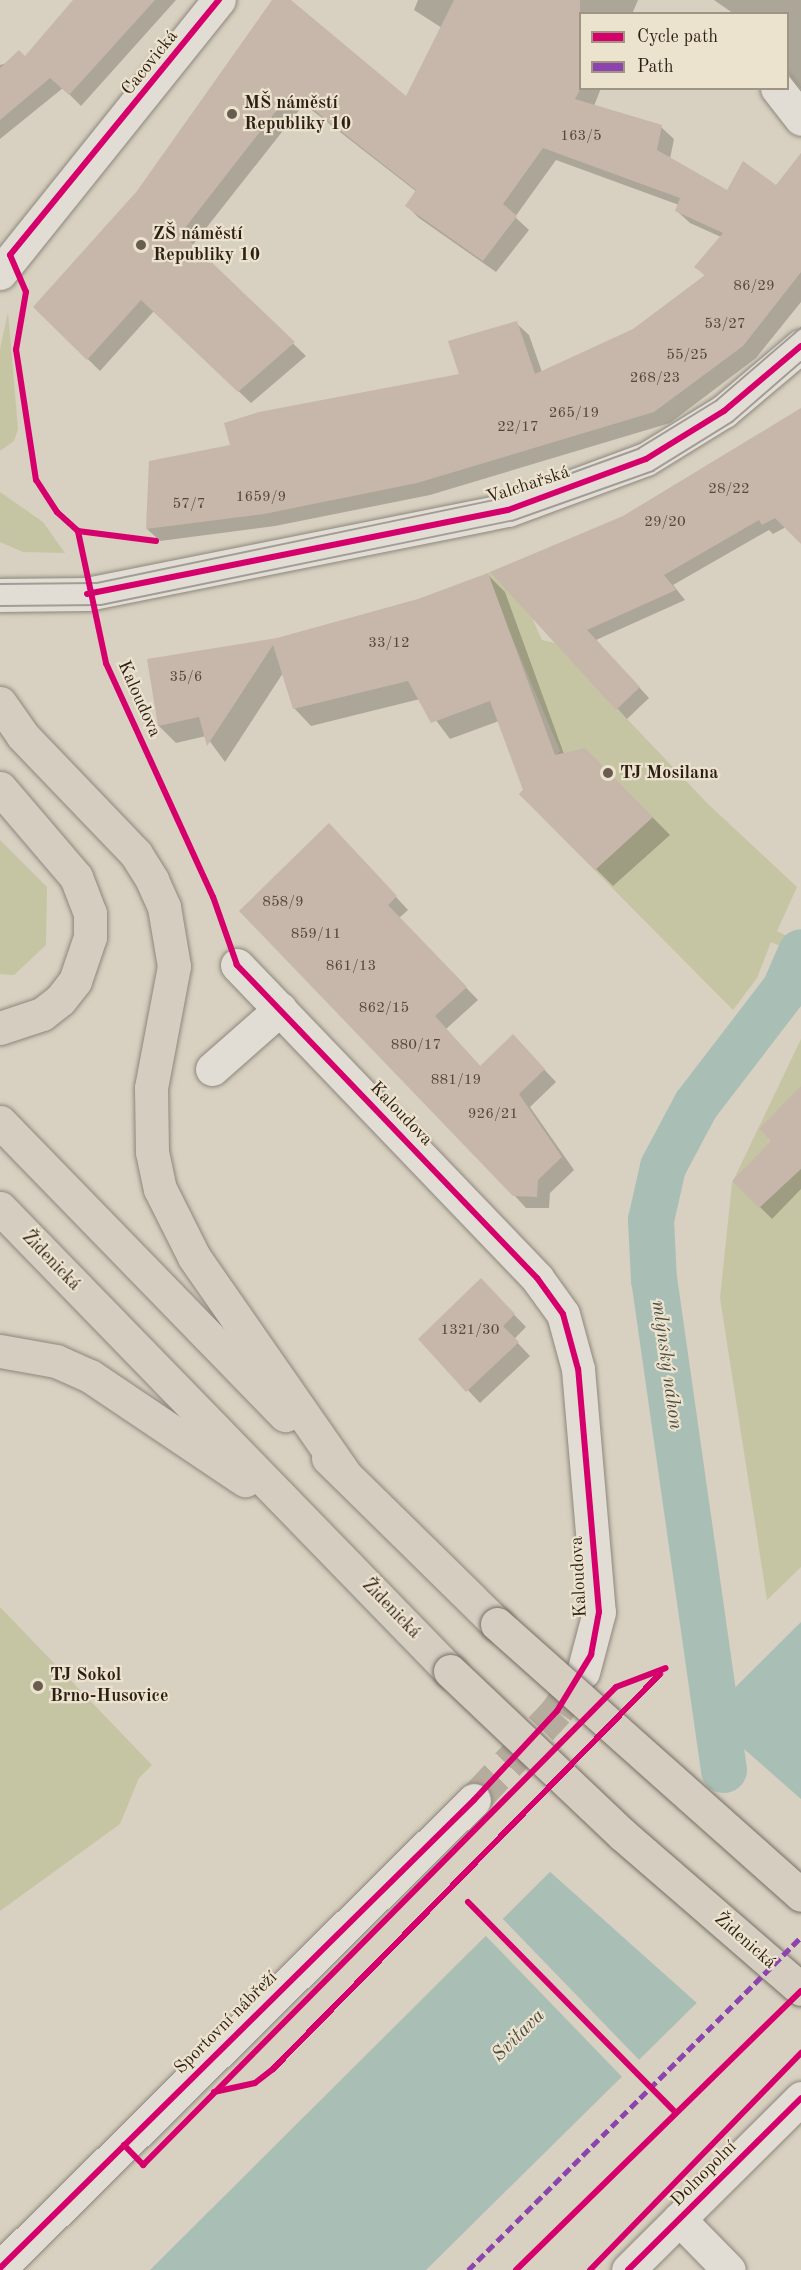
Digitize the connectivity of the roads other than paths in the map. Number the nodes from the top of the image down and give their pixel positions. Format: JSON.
{"nodes":[{"id":1,"x":219,"y":0,"type":"edge"},
{"id":2,"x":779,"y":90,"type":"edge"},
{"id":3,"x":801,"y":119,"type":"edge"},
{"id":4,"x":0,"y":273,"type":"edge"},
{"id":5,"x":801,"y":346,"type":"edge"},
{"id":6,"x":0,"y":595,"type":"edge"},
{"id":7,"x":0,"y":703,"type":"edge"},
{"id":8,"x":0,"y":788,"type":"edge"},
{"id":9,"x":237,"y":965,"type":"dead end"},
{"id":10,"x":280,"y":1009,"type":"junction"},
{"id":11,"x":0,"y":1028,"type":"edge"},
{"id":12,"x":212,"y":1069,"type":"dead end"},
{"id":13,"x":0,"y":1122,"type":"edge"},
{"id":14,"x":0,"y":1208,"type":"edge"},
{"id":15,"x":0,"y":1351,"type":"edge"},
{"id":16,"x":344,"y":1473,"type":"junction"},
{"id":17,"x":310,"y":1526,"type":"junction"},
{"id":18,"x":583,"y":1672,"type":"tunnel mouth"},
{"id":19,"x":474,"y":1800,"type":"tunnel mouth"},
{"id":20,"x":801,"y":1895,"type":"edge"},
{"id":21,"x":801,"y":1989,"type":"edge"},
{"id":22,"x":801,"y":2098,"type":"edge"},
{"id":23,"x":679,"y":2219,"type":"junction"},
{"id":24,"x":0,"y":2268,"type":"edge"},
{"id":25,"x":628,"y":2270,"type":"edge"},
{"id":26,"x":729,"y":2270,"type":"edge"}],
"edges":[{"from":1,"to":4,"type":"street","name":"Cacovická"},
{"from":2,"to":3,"type":"street"},
{"from":5,"to":6,"type":"street","name":"Valchařská"},
{"from":7,"to":16,"type":"highway"},
{"from":8,"to":11,"type":"highway"},
{"from":9,"to":10,"type":"street","name":"Kaloudova"},
{"from":10,"to":12,"type":"street"},
{"from":10,"to":18,"type":"street","name":"Kaloudova"},
{"from":13,"to":16,"type":"highway"},
{"from":14,"to":17,"type":"highway","name":"Židenická"},
{"from":15,"to":17,"type":"highway"},
{"from":16,"to":20,"type":"highway","bridge":true},
{"from":17,"to":21,"type":"highway","name":"Židenická","bridge":true},
{"from":19,"to":24,"type":"street","name":"Sportovní nábřeží"},
{"from":22,"to":23,"type":"street","name":"Dolnopolní"},
{"from":23,"to":25,"type":"street","name":"Dolnopolní"},
{"from":23,"to":26,"type":"street","name":"Dolnopolní"}]}
